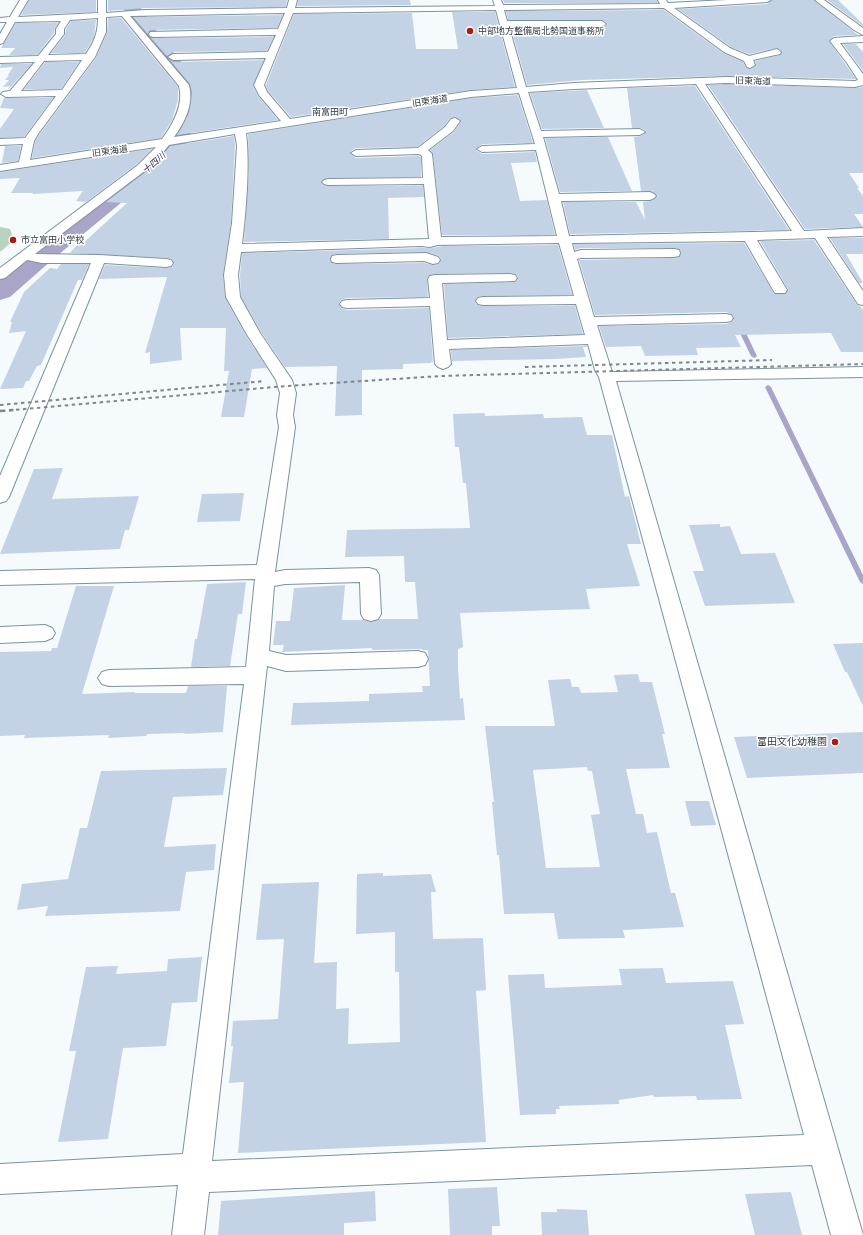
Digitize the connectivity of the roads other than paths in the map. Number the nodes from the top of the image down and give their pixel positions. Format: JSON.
{"nodes":[{"id":1,"x":24,"y":0,"type":"edge"},
{"id":2,"x":102,"y":0,"type":"edge"},
{"id":3,"x":293,"y":0,"type":"edge"},
{"id":4,"x":767,"y":0,"type":"edge"},
{"id":5,"x":820,"y":0,"type":"edge"},
{"id":6,"x":723,"y":1,"type":"edge"},
{"id":7,"x":498,"y":4,"type":"edge"},
{"id":8,"x":665,"y":4,"type":"edge"},
{"id":9,"x":290,"y":11,"type":"junction"},
{"id":10,"x":124,"y":14,"type":"junction"},
{"id":11,"x":64,"y":15,"type":"junction"},
{"id":12,"x":102,"y":16,"type":"junction"},
{"id":13,"x":0,"y":20,"type":"edge"},
{"id":14,"x":12,"y":20,"type":"junction"},
{"id":15,"x":503,"y":24,"type":"junction"},
{"id":16,"x":602,"y":24,"type":"dead end"},
{"id":17,"x":281,"y":32,"type":"junction"},
{"id":18,"x":863,"y":32,"type":"edge"},
{"id":19,"x":153,"y":34,"type":"dead end"},
{"id":20,"x":863,"y":39,"type":"edge"},
{"id":21,"x":0,"y":41,"type":"edge"},
{"id":22,"x":777,"y":52,"type":"dead end"},
{"id":23,"x":272,"y":55,"type":"junction"},
{"id":24,"x":172,"y":56,"type":"dead end"},
{"id":25,"x":90,"y":57,"type":"junction"},
{"id":26,"x":42,"y":58,"type":"junction"},
{"id":27,"x":0,"y":60,"type":"edge"},
{"id":28,"x":699,"y":81,"type":"junction"},
{"id":29,"x":863,"y":83,"type":"edge"},
{"id":30,"x":522,"y":89,"type":"junction"},
{"id":31,"x":63,"y":93,"type":"junction"},
{"id":32,"x":0,"y":94,"type":"edge"},
{"id":33,"x":13,"y":94,"type":"junction"},
{"id":34,"x":455,"y":121,"type":"dead end"},
{"id":35,"x":288,"y":123,"type":"junction"},
{"id":36,"x":240,"y":130,"type":"junction"},
{"id":37,"x":640,"y":132,"type":"dead end"},
{"id":38,"x":536,"y":134,"type":"junction"},
{"id":39,"x":30,"y":141,"type":"junction"},
{"id":40,"x":397,"y":141,"type":"dead end"},
{"id":41,"x":0,"y":142,"type":"edge"},
{"id":42,"x":167,"y":142,"type":"junction"},
{"id":43,"x":433,"y":142,"type":"junction"},
{"id":44,"x":541,"y":148,"type":"junction"},
{"id":45,"x":482,"y":149,"type":"dead end"},
{"id":46,"x":421,"y":151,"type":"junction"},
{"id":47,"x":356,"y":153,"type":"dead end"},
{"id":48,"x":24,"y":164,"type":"junction"},
{"id":49,"x":0,"y":168,"type":"edge"},
{"id":50,"x":429,"y":181,"type":"junction"},
{"id":51,"x":328,"y":182,"type":"dead end"},
{"id":52,"x":650,"y":196,"type":"dead end"},
{"id":53,"x":554,"y":198,"type":"junction"},
{"id":54,"x":863,"y":232,"type":"edge"},
{"id":55,"x":801,"y":235,"type":"junction"},
{"id":56,"x":819,"y":235,"type":"junction"},
{"id":57,"x":749,"y":237,"type":"junction"},
{"id":58,"x":564,"y":239,"type":"junction"},
{"id":59,"x":433,"y":242,"type":"junction"},
{"id":60,"x":234,"y":248,"type":"junction"},
{"id":61,"x":674,"y":253,"type":"dead end"},
{"id":62,"x":32,"y":257,"type":"junction"},
{"id":63,"x":570,"y":257,"type":"junction"},
{"id":64,"x":100,"y":259,"type":"junction"},
{"id":65,"x":337,"y":259,"type":"dead end"},
{"id":66,"x":166,"y":263,"type":"dead end"},
{"id":67,"x":0,"y":275,"type":"edge"},
{"id":68,"x":510,"y":278,"type":"dead end"},
{"id":69,"x":780,"y":290,"type":"dead end"},
{"id":70,"x":582,"y":300,"type":"junction"},
{"id":71,"x":483,"y":301,"type":"dead end"},
{"id":72,"x":863,"y":301,"type":"edge"},
{"id":73,"x":437,"y":302,"type":"junction"},
{"id":74,"x":347,"y":304,"type":"dead end"},
{"id":75,"x":726,"y":318,"type":"dead end"},
{"id":76,"x":589,"y":321,"type":"junction"},
{"id":77,"x":594,"y":339,"type":"junction"},
{"id":78,"x":440,"y":345,"type":"junction"},
{"id":79,"x":443,"y":364,"type":"dead end"},
{"id":80,"x":863,"y":372,"type":"edge"},
{"id":81,"x":606,"y":377,"type":"junction"},
{"id":82,"x":0,"y":497,"type":"edge"},
{"id":83,"x":265,"y":576,"type":"junction"},
{"id":84,"x":0,"y":578,"type":"edge"},
{"id":85,"x":370,"y":614,"type":"dead end"},
{"id":86,"x":45,"y":633,"type":"dead end"},
{"id":87,"x":0,"y":635,"type":"edge"},
{"id":88,"x":418,"y":659,"type":"dead end"},
{"id":89,"x":257,"y":665,"type":"junction"},
{"id":90,"x":109,"y":678,"type":"dead end"},
{"id":91,"x":822,"y":1149,"type":"junction"},
{"id":92,"x":194,"y":1173,"type":"junction"},
{"id":93,"x":0,"y":1180,"type":"edge"},
{"id":94,"x":188,"y":1235,"type":"edge"},
{"id":95,"x":847,"y":1235,"type":"edge"}],
"edges":[{"from":1,"to":14,"type":"street"},
{"from":2,"to":12,"type":"street"},
{"from":3,"to":9,"type":"street"},
{"from":4,"to":6,"type":"street"},
{"from":5,"to":18,"type":"street"},
{"from":6,"to":8,"type":"street"},
{"from":7,"to":8,"type":"street"},
{"from":7,"to":9,"type":"street"},
{"from":7,"to":15,"type":"street"},
{"from":8,"to":22,"type":"street"},
{"from":9,"to":10,"type":"street"},
{"from":9,"to":17,"type":"street"},
{"from":10,"to":12,"type":"street"},
{"from":10,"to":42,"type":"street"},
{"from":11,"to":12,"type":"street"},
{"from":11,"to":14,"type":"street"},
{"from":11,"to":26,"type":"street"},
{"from":12,"to":25,"type":"street"},
{"from":13,"to":14,"type":"street"},
{"from":14,"to":21,"type":"street"},
{"from":15,"to":16,"type":"street"},
{"from":15,"to":30,"type":"street"},
{"from":17,"to":19,"type":"street"},
{"from":17,"to":23,"type":"street"},
{"from":20,"to":29,"type":"street","name":"旧東海道"},
{"from":23,"to":24,"type":"street"},
{"from":23,"to":35,"type":"street"},
{"from":25,"to":26,"type":"street"},
{"from":25,"to":31,"type":"street"},
{"from":26,"to":27,"type":"street"},
{"from":26,"to":33,"type":"street"},
{"from":28,"to":29,"type":"street","name":"旧東海道"},
{"from":28,"to":30,"type":"street","name":"旧東海道"},
{"from":28,"to":55,"type":"street"},
{"from":30,"to":35,"type":"street","name":"旧東海道"},
{"from":30,"to":38,"type":"street"},
{"from":31,"to":33,"type":"street"},
{"from":31,"to":39,"type":"street"},
{"from":32,"to":33,"type":"street"},
{"from":34,"to":43,"type":"street"},
{"from":35,"to":36,"type":"street","name":"旧東海道"},
{"from":36,"to":42,"type":"street","name":"旧東海道"},
{"from":36,"to":60,"type":"street"},
{"from":37,"to":38,"type":"street"},
{"from":38,"to":44,"type":"street"},
{"from":39,"to":41,"type":"street"},
{"from":39,"to":48,"type":"street"},
{"from":40,"to":43,"type":"street"},
{"from":42,"to":48,"type":"street","name":"旧東海道"},
{"from":42,"to":62,"type":"street"},
{"from":43,"to":46,"type":"street"},
{"from":44,"to":45,"type":"street"},
{"from":44,"to":53,"type":"street"},
{"from":46,"to":47,"type":"street"},
{"from":46,"to":50,"type":"street"},
{"from":48,"to":49,"type":"street","name":"旧東海道"},
{"from":50,"to":51,"type":"street"},
{"from":50,"to":59,"type":"street"},
{"from":52,"to":53,"type":"street"},
{"from":53,"to":58,"type":"street"},
{"from":54,"to":56,"type":"street"},
{"from":55,"to":56,"type":"street"},
{"from":55,"to":57,"type":"street"},
{"from":56,"to":72,"type":"street"},
{"from":57,"to":58,"type":"street"},
{"from":57,"to":69,"type":"street"},
{"from":58,"to":59,"type":"street"},
{"from":58,"to":63,"type":"street"},
{"from":59,"to":60,"type":"street"},
{"from":59,"to":65,"type":"street"},
{"from":60,"to":83,"type":"street"},
{"from":61,"to":63,"type":"street"},
{"from":62,"to":64,"type":"street"},
{"from":62,"to":67,"type":"street"},
{"from":63,"to":70,"type":"street"},
{"from":64,"to":66,"type":"street"},
{"from":64,"to":82,"type":"street"},
{"from":68,"to":73,"type":"street"},
{"from":70,"to":71,"type":"street"},
{"from":70,"to":76,"type":"street"},
{"from":73,"to":74,"type":"street"},
{"from":73,"to":78,"type":"street"},
{"from":75,"to":76,"type":"street"},
{"from":76,"to":77,"type":"street"},
{"from":77,"to":78,"type":"street"},
{"from":77,"to":81,"type":"street"},
{"from":78,"to":79,"type":"street"},
{"from":80,"to":81,"type":"street"},
{"from":81,"to":91,"type":"street"},
{"from":83,"to":84,"type":"street"},
{"from":83,"to":85,"type":"street"},
{"from":83,"to":89,"type":"street"},
{"from":86,"to":87,"type":"street"},
{"from":88,"to":89,"type":"street"},
{"from":89,"to":90,"type":"street"},
{"from":89,"to":92,"type":"street"},
{"from":91,"to":92,"type":"street"},
{"from":91,"to":95,"type":"street"},
{"from":92,"to":93,"type":"street"},
{"from":92,"to":94,"type":"street"}]}
